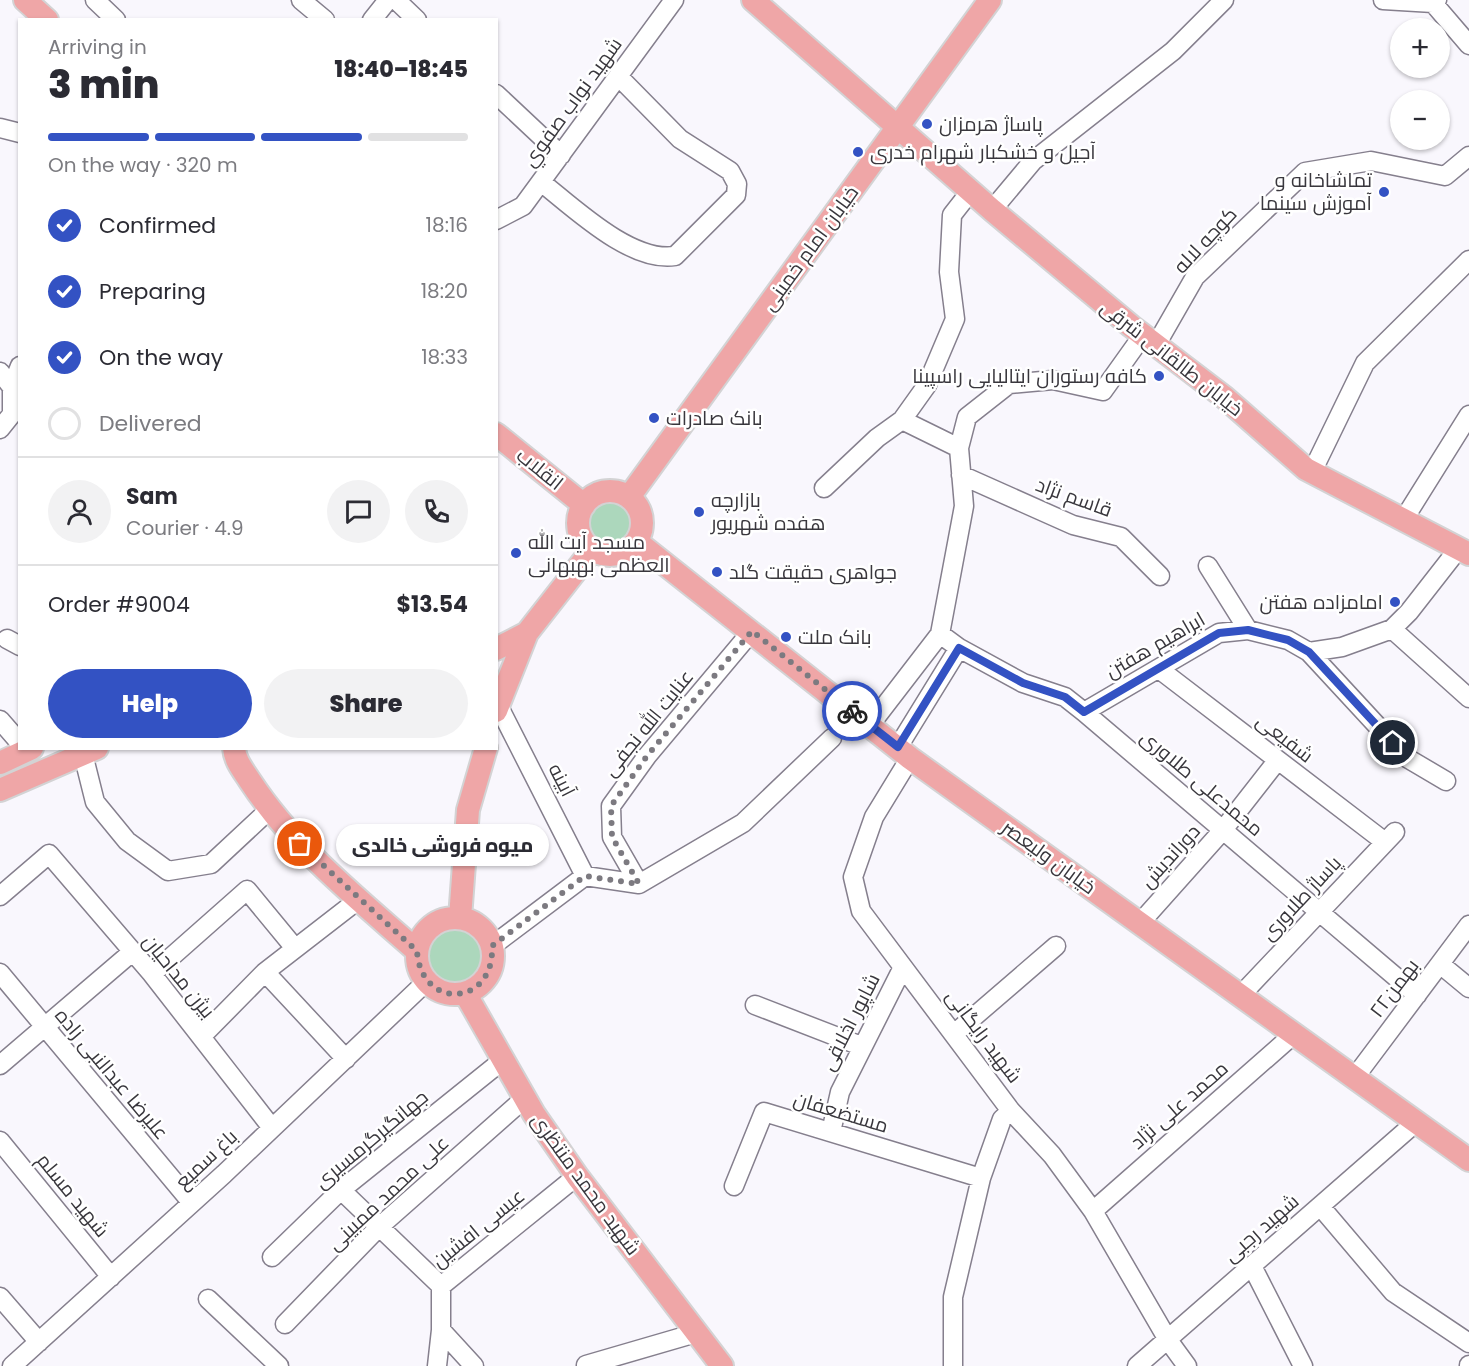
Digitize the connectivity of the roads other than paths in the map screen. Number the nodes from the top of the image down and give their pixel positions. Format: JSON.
{"nodes":[{"id":1,"x":25,"y":0,"type":"edge"},
{"id":2,"x":95,"y":0,"type":"edge"},
{"id":3,"x":301,"y":0,"type":"edge"},
{"id":4,"x":387,"y":0,"type":"edge"},
{"id":5,"x":396,"y":0,"type":"edge"},
{"id":6,"x":674,"y":0,"type":"edge"},
{"id":7,"x":753,"y":0,"type":"edge"},
{"id":8,"x":990,"y":0,"type":"edge"},
{"id":9,"x":1224,"y":0,"type":"edge"},
{"id":10,"x":1383,"y":0,"type":"edge"},
{"id":11,"x":1435,"y":1,"type":"edge"},
{"id":12,"x":45,"y":18,"type":"edge"},
{"id":13,"x":114,"y":18,"type":"edge"},
{"id":14,"x":323,"y":18,"type":"edge"},
{"id":15,"x":374,"y":18,"type":"edge"},
{"id":16,"x":415,"y":18,"type":"edge"},
{"id":17,"x":1469,"y":45,"type":"edge"},
{"id":18,"x":619,"y":77,"type":"junction"},
{"id":19,"x":498,"y":96,"type":"edge"},
{"id":20,"x":0,"y":128,"type":"edge"},
{"id":21,"x":897,"y":129,"type":"junction"},
{"id":22,"x":18,"y":132,"type":"edge"},
{"id":23,"x":561,"y":155,"type":"junction"},
{"id":24,"x":1469,"y":156,"type":"edge"},
{"id":25,"x":541,"y":182,"type":"junction"},
{"id":26,"x":970,"y":192,"type":"junction"},
{"id":27,"x":992,"y":210,"type":"junction"},
{"id":28,"x":498,"y":219,"type":"edge"},
{"id":29,"x":1469,"y":260,"type":"edge"},
{"id":30,"x":1149,"y":340,"type":"junction"},
{"id":31,"x":18,"y":370,"type":"edge"},
{"id":32,"x":11,"y":385,"type":"edge"},
{"id":33,"x":1469,"y":415,"type":"edge"},
{"id":34,"x":902,"y":420,"type":"junction"},
{"id":35,"x":0,"y":429,"type":"edge"},
{"id":36,"x":498,"y":436,"type":"edge"},
{"id":37,"x":959,"y":448,"type":"junction"},
{"id":38,"x":1312,"y":472,"type":"junction"},
{"id":39,"x":961,"y":475,"type":"junction"},
{"id":40,"x":824,"y":488,"type":"dead end"},
{"id":41,"x":629,"y":497,"type":"junction"},
{"id":42,"x":584,"y":505,"type":"junction"},
{"id":43,"x":1404,"y":519,"type":"junction"},
{"id":44,"x":637,"y":542,"type":"junction"},
{"id":45,"x":592,"y":550,"type":"junction"},
{"id":46,"x":1464,"y":551,"type":"edge"},
{"id":47,"x":1208,"y":566,"type":"dead end"},
{"id":48,"x":1160,"y":576,"type":"dead end"},
{"id":49,"x":1392,"y":629,"type":"junction"},
{"id":50,"x":1248,"y":630,"type":"junction"},
{"id":51,"x":752,"y":631,"type":"junction"},
{"id":52,"x":526,"y":633,"type":"junction"},
{"id":53,"x":940,"y":634,"type":"junction"},
{"id":54,"x":498,"y":648,"type":"edge"},
{"id":55,"x":959,"y":648,"type":"junction"},
{"id":56,"x":1309,"y":652,"type":"junction"},
{"id":57,"x":1159,"y":669,"type":"junction"},
{"id":58,"x":895,"y":693,"type":"junction"},
{"id":59,"x":1469,"y":698,"type":"edge"},
{"id":60,"x":498,"y":703,"type":"edge"},
{"id":61,"x":498,"y":708,"type":"edge"},
{"id":62,"x":922,"y":709,"type":"junction"},
{"id":63,"x":1084,"y":712,"type":"junction"},
{"id":64,"x":0,"y":720,"type":"edge"},
{"id":65,"x":870,"y":725,"type":"junction"},
{"id":66,"x":832,"y":738,"type":"dead end"},
{"id":67,"x":18,"y":739,"type":"edge"},
{"id":68,"x":23,"y":750,"type":"edge"},
{"id":69,"x":485,"y":750,"type":"edge"},
{"id":70,"x":90,"y":751,"type":"edge"},
{"id":71,"x":231,"y":751,"type":"edge"},
{"id":72,"x":904,"y":752,"type":"junction"},
{"id":73,"x":1277,"y":761,"type":"junction"},
{"id":74,"x":0,"y":763,"type":"edge"},
{"id":75,"x":1446,"y":780,"type":"dead end"},
{"id":76,"x":0,"y":790,"type":"edge"},
{"id":77,"x":270,"y":809,"type":"junction"},
{"id":78,"x":1223,"y":830,"type":"junction"},
{"id":79,"x":1390,"y":837,"type":"joint"},
{"id":80,"x":585,"y":876,"type":"junction"},
{"id":81,"x":639,"y":884,"type":"junction"},
{"id":82,"x":462,"y":892,"type":"junction"},
{"id":83,"x":0,"y":896,"type":"edge"},
{"id":84,"x":358,"y":900,"type":"junction"},
{"id":85,"x":1318,"y":911,"type":"junction"},
{"id":86,"x":460,"y":918,"type":"junction"},
{"id":87,"x":385,"y":923,"type":"junction"},
{"id":88,"x":1140,"y":923,"type":"junction"},
{"id":89,"x":1469,"y":926,"type":"edge"},
{"id":90,"x":492,"y":946,"type":"junction"},
{"id":91,"x":1056,"y":946,"type":"dead end"},
{"id":92,"x":294,"y":947,"type":"junction"},
{"id":93,"x":417,"y":951,"type":"junction"},
{"id":94,"x":131,"y":953,"type":"junction"},
{"id":95,"x":1440,"y":964,"type":"junction"},
{"id":96,"x":903,"y":967,"type":"junction"},
{"id":97,"x":265,"y":972,"type":"junction"},
{"id":98,"x":0,"y":973,"type":"edge"},
{"id":99,"x":152,"y":974,"type":"junction"},
{"id":100,"x":427,"y":981,"type":"junction"},
{"id":101,"x":1469,"y":988,"type":"edge"},
{"id":102,"x":465,"y":993,"type":"junction"},
{"id":103,"x":1241,"y":995,"type":"junction"},
{"id":104,"x":1417,"y":995,"type":"junction"},
{"id":105,"x":755,"y":1005,"type":"dead end"},
{"id":106,"x":45,"y":1028,"type":"junction"},
{"id":107,"x":954,"y":1034,"type":"junction"},
{"id":108,"x":1294,"y":1034,"type":"junction"},
{"id":109,"x":201,"y":1037,"type":"junction"},
{"id":110,"x":861,"y":1046,"type":"junction"},
{"id":111,"x":346,"y":1059,"type":"junction"},
{"id":112,"x":503,"y":1060,"type":"junction"},
{"id":113,"x":0,"y":1065,"type":"edge"},
{"id":114,"x":1355,"y":1077,"type":"junction"},
{"id":115,"x":525,"y":1098,"type":"junction"},
{"id":116,"x":1011,"y":1111,"type":"junction"},
{"id":117,"x":1415,"y":1123,"type":"junction"},
{"id":118,"x":272,"y":1128,"type":"junction"},
{"id":119,"x":831,"y":1132,"type":"junction"},
{"id":120,"x":0,"y":1141,"type":"edge"},
{"id":121,"x":1469,"y":1161,"type":"edge"},
{"id":122,"x":577,"y":1176,"type":"junction"},
{"id":123,"x":981,"y":1178,"type":"junction"},
{"id":124,"x":734,"y":1186,"type":"dead end"},
{"id":125,"x":341,"y":1190,"type":"junction"},
{"id":126,"x":192,"y":1203,"type":"junction"},
{"id":127,"x":1320,"y":1206,"type":"junction"},
{"id":128,"x":1093,"y":1211,"type":"junction"},
{"id":129,"x":379,"y":1227,"type":"junction"},
{"id":130,"x":272,"y":1257,"type":"dead end"},
{"id":131,"x":1252,"y":1266,"type":"junction"},
{"id":132,"x":111,"y":1277,"type":"junction"},
{"id":133,"x":441,"y":1286,"type":"junction"},
{"id":134,"x":0,"y":1298,"type":"edge"},
{"id":135,"x":208,"y":1299,"type":"dead end"},
{"id":136,"x":285,"y":1324,"type":"dead end"},
{"id":137,"x":441,"y":1330,"type":"junction"},
{"id":138,"x":696,"y":1333,"type":"junction"},
{"id":139,"x":1168,"y":1340,"type":"junction"},
{"id":140,"x":39,"y":1341,"type":"junction"},
{"id":141,"x":1469,"y":1343,"type":"edge"},
{"id":142,"x":716,"y":1363,"type":"edge"},
{"id":143,"x":1181,"y":1363,"type":"edge"},
{"id":144,"x":16,"y":1365,"type":"edge"},
{"id":145,"x":586,"y":1365,"type":"edge"},
{"id":146,"x":279,"y":1366,"type":"edge"},
{"id":147,"x":436,"y":1366,"type":"edge"},
{"id":148,"x":474,"y":1366,"type":"edge"},
{"id":149,"x":953,"y":1366,"type":"edge"},
{"id":150,"x":1137,"y":1366,"type":"edge"},
{"id":151,"x":1304,"y":1366,"type":"edge"}],
"edges":[{"from":1,"to":12,"type":"main road"},
{"from":2,"to":13,"type":"street"},
{"from":3,"to":14,"type":"street"},
{"from":4,"to":15,"type":"street"},
{"from":5,"to":16,"type":"street"},
{"from":6,"to":18,"type":"street","name":"شهید نواب صفوي"},
{"from":7,"to":21,"type":"main road","name":"خیابان طالقانی شرقی"},
{"from":8,"to":21,"type":"main road","name":"خیابان امام خمینی"},
{"from":9,"to":27,"type":"street"},
{"from":10,"to":11,"type":"street"},
{"from":11,"to":17,"type":"street"},
{"from":18,"to":23,"type":"street","name":"شهید نواب صفوي"},
{"from":18,"to":25,"type":"street"},
{"from":19,"to":23,"type":"street"},
{"from":20,"to":22,"type":"street"},
{"from":21,"to":26,"type":"main road","name":"خیابان طالقانی شرقی"},
{"from":21,"to":41,"type":"main road","name":"خیابان امام خمینی"},
{"from":23,"to":25,"type":"street","name":"شهید نواب صفوي"},
{"from":24,"to":30,"type":"street","name":"کوچه لاله"},
{"from":25,"to":28,"type":"street","name":"شهید نواب صفوي"},
{"from":26,"to":27,"type":"main road","name":"خیابان طالقانی شرقی"},
{"from":26,"to":34,"type":"street"},
{"from":27,"to":30,"type":"main road","name":"خیابان طالقانی شرقی"},
{"from":29,"to":38,"type":"street"},
{"from":30,"to":37,"type":"street"},
{"from":30,"to":38,"type":"main road","name":"خیابان طالقانی شرقی"},
{"from":31,"to":32,"type":"street"},
{"from":32,"to":35,"type":"street"},
{"from":33,"to":43,"type":"street"},
{"from":34,"to":37,"type":"street"},
{"from":34,"to":40,"type":"street"},
{"from":36,"to":42,"type":"main road","name":"انقلاب"},
{"from":37,"to":39,"type":"street"},
{"from":38,"to":43,"type":"main road","name":"خیابان طالقانی شرقی"},
{"from":39,"to":48,"type":"street","name":"قاسم نژاد"},
{"from":39,"to":53,"type":"street"},
{"from":41,"to":42,"type":"main road"},
{"from":41,"to":44,"type":"main road"},
{"from":42,"to":45,"type":"main road"},
{"from":43,"to":46,"type":"main road","name":"خیابان طالقانی شرقی"},
{"from":44,"to":45,"type":"main road"},
{"from":44,"to":51,"type":"main road","name":"خیابان ولیعصر"},
{"from":45,"to":52,"type":"main road"},
{"from":46,"to":49,"type":"street"},
{"from":47,"to":50,"type":"street"},
{"from":49,"to":56,"type":"street"},
{"from":49,"to":59,"type":"street"},
{"from":50,"to":56,"type":"street","name":"ابراهیم هفتن"},
{"from":50,"to":57,"type":"street","name":"ابراهیم هفتن"},
{"from":51,"to":65,"type":"main road","name":"خیابان ولیعصر"},
{"from":51,"to":81,"type":"street","name":"عنایت الله نجفی"},
{"from":52,"to":54,"type":"main road"},
{"from":52,"to":60,"type":"main road"},
{"from":53,"to":55,"type":"street","name":"محمدعلی طلاوری"},
{"from":53,"to":58,"type":"street"},
{"from":55,"to":62,"type":"street","name":"شهید رایگانی"},
{"from":55,"to":63,"type":"street","name":"محمدعلی طلاوری"},
{"from":56,"to":75,"type":"street"},
{"from":57,"to":63,"type":"street","name":"ابراهیم هفتن"},
{"from":57,"to":73,"type":"street","name":"شفیعی"},
{"from":58,"to":62,"type":"street"},
{"from":58,"to":65,"type":"street"},
{"from":61,"to":80,"type":"street","name":"آبینه"},
{"from":62,"to":72,"type":"street","name":"شهید رایگانی"},
{"from":63,"to":78,"type":"street","name":"محمدعلی طلاوری"},
{"from":64,"to":67,"type":"street"},
{"from":65,"to":72,"type":"main road","name":"خیابان ولیعصر"},
{"from":66,"to":81,"type":"street"},
{"from":68,"to":74,"type":"main road"},
{"from":69,"to":82,"type":"main road"},
{"from":70,"to":76,"type":"main road"},
{"from":70,"to":77,"type":"street"},
{"from":71,"to":77,"type":"main road"},
{"from":72,"to":88,"type":"main road","name":"خیابان ولیعصر"},
{"from":72,"to":96,"type":"street","name":"شهید رایگانی"},
{"from":73,"to":78,"type":"street","name":"دوراندیش"},
{"from":73,"to":79,"type":"street","name":"شفیعی"},
{"from":77,"to":84,"type":"main road"},
{"from":78,"to":85,"type":"street","name":"محمدعلی طلاوری"},
{"from":78,"to":88,"type":"street","name":"دوراندیش"},
{"from":79,"to":85,"type":"street","name":"پاساژ طلاوری"},
{"from":80,"to":81,"type":"street"},
{"from":80,"to":90,"type":"street"},
{"from":82,"to":86,"type":"main road"},
{"from":82,"to":87,"type":"main road"},
{"from":83,"to":94,"type":"street","name":"بیژن مداحیان"},
{"from":84,"to":87,"type":"main road"},
{"from":84,"to":92,"type":"street"},
{"from":85,"to":103,"type":"street","name":"پاساژ طلاوری"},
{"from":85,"to":104,"type":"street","name":"محمدعلی طلاوری"},
{"from":86,"to":90,"type":"main road"},
{"from":86,"to":93,"type":"main road"},
{"from":87,"to":93,"type":"main road"},
{"from":88,"to":103,"type":"main road","name":"خیابان ولیعصر"},
{"from":89,"to":95,"type":"street","name":"۲۲بهمن"},
{"from":90,"to":102,"type":"main road"},
{"from":91,"to":107,"type":"street"},
{"from":92,"to":97,"type":"street"},
{"from":92,"to":99,"type":"street"},
{"from":93,"to":100,"type":"main road"},
{"from":94,"to":99,"type":"street","name":"بیژن مداحیان"},
{"from":94,"to":106,"type":"street"},
{"from":95,"to":101,"type":"street"},
{"from":95,"to":104,"type":"street","name":"۲۲بهمن"},
{"from":96,"to":107,"type":"street","name":"شهید رایگانی"},
{"from":96,"to":110,"type":"street","name":"شاپور اخلاقی"},
{"from":97,"to":109,"type":"street"},
{"from":97,"to":111,"type":"street"},
{"from":98,"to":106,"type":"street","name":"علیرضا عبدالنبی زاده"},
{"from":99,"to":109,"type":"street","name":"بیژن مداحیان"},
{"from":100,"to":102,"type":"main road"},
{"from":100,"to":111,"type":"street","name":"باغ سمیع"},
{"from":102,"to":112,"type":"main road","name":"شهید محمد منتظری"},
{"from":103,"to":108,"type":"main road","name":"خیابان ولیعصر"},
{"from":104,"to":114,"type":"street","name":"۲۲بهمن"},
{"from":105,"to":110,"type":"street"},
{"from":106,"to":113,"type":"street"},
{"from":106,"to":126,"type":"street","name":"علیرضا عبدالنبی زاده"},
{"from":107,"to":116,"type":"street","name":"شهید رایگانی"},
{"from":108,"to":114,"type":"main road","name":"خیابان ولیعصر"},
{"from":108,"to":128,"type":"street","name":"محمد علی نژاد"},
{"from":109,"to":118,"type":"street","name":"بیژن مداحیان"},
{"from":110,"to":119,"type":"street","name":"شاپور اخلاقی"},
{"from":111,"to":118,"type":"street","name":"باغ سمیع"},
{"from":112,"to":115,"type":"main road","name":"شهید محمد منتظری"},
{"from":112,"to":125,"type":"street","name":"جهانگیرگرمسیری"},
{"from":114,"to":117,"type":"main road","name":"خیابان ولیعصر"},
{"from":115,"to":122,"type":"main road","name":"شهید محمد منتظری"},
{"from":115,"to":129,"type":"street","name":"علی محمد ممبینی"},
{"from":116,"to":123,"type":"street","name":"شهید رایگانی"},
{"from":116,"to":128,"type":"street"},
{"from":117,"to":121,"type":"main road","name":"خیابان ولیعصر"},
{"from":117,"to":127,"type":"street","name":"شهید رجبی"},
{"from":118,"to":126,"type":"street","name":"باغ سمیع"},
{"from":119,"to":123,"type":"street","name":"مستضعفان"},
{"from":119,"to":124,"type":"street","name":"مستضعفان"},
{"from":120,"to":132,"type":"street","name":"شهید مسلم"},
{"from":122,"to":133,"type":"street","name":"عیسی افشین"},
{"from":122,"to":138,"type":"main road","name":"شهید محمد منتظری"},
{"from":123,"to":149,"type":"street","name":"شهید رایگانی"},
{"from":125,"to":129,"type":"street"},
{"from":125,"to":130,"type":"street","name":"جهانگیرگرمسیری"},
{"from":126,"to":132,"type":"street","name":"باغ سمیع"},
{"from":127,"to":131,"type":"street","name":"شهید رجبی"},
{"from":127,"to":141,"type":"street"},
{"from":128,"to":139,"type":"street"},
{"from":129,"to":133,"type":"street"},
{"from":129,"to":136,"type":"street","name":"علی محمد ممبینی"},
{"from":131,"to":139,"type":"street","name":"شهید رجبی"},
{"from":131,"to":151,"type":"street"},
{"from":132,"to":140,"type":"street","name":"باغ سمیع"},
{"from":133,"to":137,"type":"street","name":"عیسی افشین"},
{"from":134,"to":140,"type":"street"},
{"from":135,"to":146,"type":"street"},
{"from":137,"to":147,"type":"street","name":"عیسی افشین"},
{"from":137,"to":148,"type":"street"},
{"from":138,"to":142,"type":"main road","name":"شهید محمد منتظری"},
{"from":138,"to":145,"type":"street"},
{"from":139,"to":143,"type":"street"},
{"from":139,"to":150,"type":"street","name":"شهید رجبی"},
{"from":140,"to":144,"type":"street","name":"باغ سمیع"}]}
